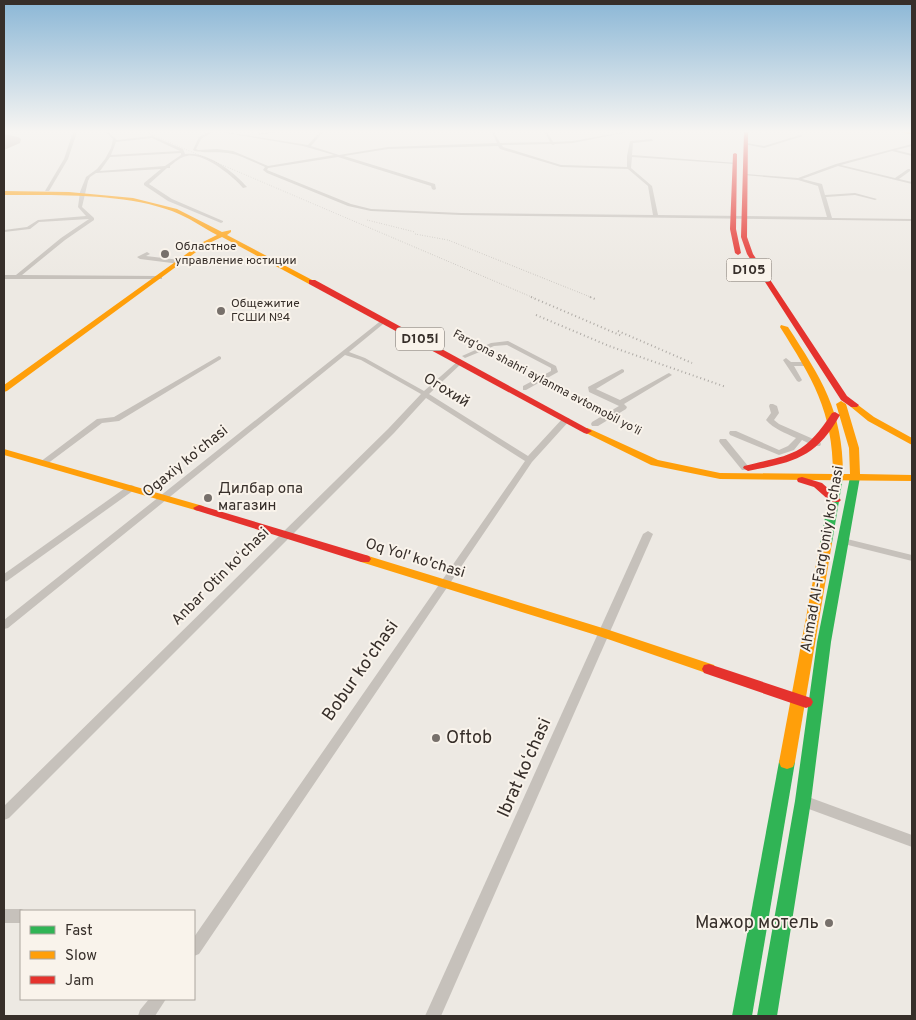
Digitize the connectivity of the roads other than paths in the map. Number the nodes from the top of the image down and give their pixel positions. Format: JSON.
{"nodes":[{"id":1,"x":53,"y":180,"type":"edge"},
{"id":2,"x":87,"y":180,"type":"edge"},
{"id":3,"x":152,"y":180,"type":"edge"},
{"id":4,"x":239,"y":180,"type":"edge"},
{"id":5,"x":287,"y":180,"type":"edge"},
{"id":6,"x":416,"y":180,"type":"edge"},
{"id":7,"x":643,"y":180,"type":"edge"},
{"id":8,"x":734,"y":180,"type":"edge"},
{"id":9,"x":746,"y":180,"type":"edge"},
{"id":10,"x":801,"y":180,"type":"edge"},
{"id":11,"x":898,"y":180,"type":"edge"},
{"id":12,"x":912,"y":183,"type":"edge"},
{"id":13,"x":245,"y":187,"type":"dead end"},
{"id":14,"x":434,"y":189,"type":"dead end"},
{"id":15,"x":47,"y":190,"type":"junction"},
{"id":16,"x":4,"y":192,"type":"edge"},
{"id":17,"x":82,"y":192,"type":"junction"},
{"id":18,"x":824,"y":196,"type":"junction"},
{"id":19,"x":875,"y":199,"type":"dead end"},
{"id":20,"x":656,"y":216,"type":"junction"},
{"id":21,"x":90,"y":217,"type":"junction"},
{"id":22,"x":703,"y":217,"type":"junction"},
{"id":23,"x":746,"y":218,"type":"junction"},
{"id":24,"x":830,"y":218,"type":"junction"},
{"id":25,"x":912,"y":220,"type":"edge"},
{"id":26,"x":730,"y":221,"type":"junction"},
{"id":27,"x":224,"y":229,"type":"junction"},
{"id":28,"x":4,"y":230,"type":"edge"},
{"id":29,"x":147,"y":254,"type":"dead end"},
{"id":30,"x":180,"y":262,"type":"junction"},
{"id":31,"x":4,"y":277,"type":"edge"},
{"id":32,"x":17,"y":277,"type":"junction"},
{"id":33,"x":160,"y":278,"type":"junction"},
{"id":34,"x":385,"y":320,"type":"junction"},
{"id":35,"x":345,"y":353,"type":"junction"},
{"id":36,"x":218,"y":358,"type":"dead end"},
{"id":37,"x":463,"y":359,"type":"junction"},
{"id":38,"x":788,"y":362,"type":"joint"},
{"id":39,"x":806,"y":364,"type":"junction"},
{"id":40,"x":622,"y":371,"type":"dead end"},
{"id":41,"x":669,"y":375,"type":"dead end"},
{"id":42,"x":799,"y":380,"type":"dead end"},
{"id":43,"x":836,"y":387,"type":"junction"},
{"id":44,"x":526,"y":388,"type":"junction"},
{"id":45,"x":4,"y":389,"type":"edge"},
{"id":46,"x":425,"y":394,"type":"junction"},
{"id":47,"x":620,"y":403,"type":"junction"},
{"id":48,"x":773,"y":406,"type":"dead end"},
{"id":49,"x":570,"y":416,"type":"junction"},
{"id":50,"x":835,"y":416,"type":"junction"},
{"id":51,"x":595,"y":424,"type":"junction"},
{"id":52,"x":732,"y":433,"type":"dead end"},
{"id":53,"x":801,"y":437,"type":"junction"},
{"id":54,"x":724,"y":441,"type":"dead end"},
{"id":55,"x":912,"y":442,"type":"edge"},
{"id":56,"x":817,"y":444,"type":"junction"},
{"id":57,"x":4,"y":452,"type":"edge"},
{"id":58,"x":529,"y":460,"type":"junction"},
{"id":59,"x":44,"y":462,"type":"junction"},
{"id":60,"x":747,"y":468,"type":"junction"},
{"id":61,"x":912,"y":470,"type":"edge"},
{"id":62,"x":839,"y":472,"type":"junction"},
{"id":63,"x":855,"y":472,"type":"junction"},
{"id":64,"x":787,"y":477,"type":"junction"},
{"id":65,"x":912,"y":478,"type":"edge"},
{"id":66,"x":132,"y":488,"type":"junction"},
{"id":67,"x":164,"y":497,"type":"junction"},
{"id":68,"x":835,"y":500,"type":"junction"},
{"id":69,"x":648,"y":534,"type":"dead end"},
{"id":70,"x":285,"y":535,"type":"junction"},
{"id":71,"x":843,"y":541,"type":"junction"},
{"id":72,"x":912,"y":558,"type":"edge"},
{"id":73,"x":4,"y":579,"type":"edge"},
{"id":74,"x":445,"y":584,"type":"junction"},
{"id":75,"x":4,"y":624,"type":"edge"},
{"id":76,"x":604,"y":633,"type":"junction"},
{"id":77,"x":797,"y":699,"type":"junction"},
{"id":78,"x":814,"y":704,"type":"junction"},
{"id":79,"x":803,"y":801,"type":"junction"},
{"id":80,"x":4,"y":814,"type":"edge"},
{"id":81,"x":912,"y":841,"type":"edge"},
{"id":82,"x":4,"y":916,"type":"edge"},
{"id":83,"x":20,"y":916,"type":"edge"},
{"id":84,"x":195,"y":943,"type":"edge"},
{"id":85,"x":157,"y":1000,"type":"edge"},
{"id":86,"x":146,"y":1016,"type":"edge"},
{"id":87,"x":433,"y":1016,"type":"edge"},
{"id":88,"x":742,"y":1016,"type":"edge"},
{"id":89,"x":767,"y":1016,"type":"edge"}],
"edges":[{"from":1,"to":15,"type":"street"},
{"from":2,"to":17,"type":"street"},
{"from":3,"to":27,"type":"street"},
{"from":4,"to":13,"type":"street"},
{"from":5,"to":20,"type":"street"},
{"from":6,"to":14,"type":"street"},
{"from":7,"to":20,"type":"street"},
{"from":8,"to":26,"type":"main road","name":"Ahmad Al-Farg'oniy ko'chasi","number":"D105"},
{"from":9,"to":23,"type":"main road","name":"Ahmad Al-Farg'oniy ko'chasi","number":"D105"},
{"from":10,"to":18,"type":"street"},
{"from":11,"to":12,"type":"street"},
{"from":15,"to":16,"type":"main road","name":"Fargʻona shahri aylanma avtomobil yoʻli","number":"D105l"},
{"from":15,"to":17,"type":"main road","name":"Fargʻona shahri aylanma avtomobil yoʻli","number":"D105l"},
{"from":16,"to":17,"type":"main road","name":"Fargʻona shahri aylanma avtomobil yoʻli","number":"D105l"},
{"from":17,"to":21,"type":"street"},
{"from":17,"to":27,"type":"main road","name":"Fargʻona shahri aylanma avtomobil yoʻli","number":"D105l"},
{"from":18,"to":19,"type":"street"},
{"from":18,"to":24,"type":"street"},
{"from":20,"to":22,"type":"street"},
{"from":21,"to":28,"type":"street"},
{"from":21,"to":32,"type":"street"},
{"from":22,"to":26,"type":"street"},
{"from":22,"to":26,"type":"street"},
{"from":23,"to":24,"type":"street"},
{"from":23,"to":26,"type":"street"},
{"from":23,"to":43,"type":"main road","name":"Ahmad Al-Farg'oniy ko'chasi","number":"D105"},
{"from":24,"to":25,"type":"street"},
{"from":26,"to":39,"type":"main road","name":"Ahmad Al-Farg'oniy ko'chasi","number":"D105"},
{"from":27,"to":30,"type":"main road"},
{"from":27,"to":34,"type":"main road","name":"Fargʻona shahri aylanma avtomobil yoʻli","number":"D105l"},
{"from":27,"to":37,"type":"main road","name":"Fargʻona shahri aylanma avtomobil yoʻli","number":"D105l"},
{"from":29,"to":30,"type":"street"},
{"from":30,"to":33,"type":"main road"},
{"from":31,"to":32,"type":"street"},
{"from":32,"to":33,"type":"street"},
{"from":33,"to":45,"type":"main road"},
{"from":34,"to":35,"type":"street","name":"Ogaxiy koʻchasi"},
{"from":34,"to":37,"type":"main road","name":"Fargʻona shahri aylanma avtomobil yoʻli","number":"D105l"},
{"from":35,"to":46,"type":"street","name":"Огохий"},
{"from":35,"to":67,"type":"street","name":"Ogaxiy koʻchasi"},
{"from":36,"to":59,"type":"street"},
{"from":37,"to":44,"type":"main road","name":"Fargʻona shahri aylanma avtomobil yoʻli","number":"D105l"},
{"from":37,"to":44,"type":"street"},
{"from":37,"to":46,"type":"street","name":"Anbar Otin koʻchasi"},
{"from":37,"to":49,"type":"main road","name":"Fargʻona shahri aylanma avtomobil yoʻli","number":"D105l"},
{"from":38,"to":39,"type":"street"},
{"from":38,"to":42,"type":"street"},
{"from":39,"to":50,"type":"main road","name":"Ahmad Al-Farg'oniy ko'chasi","number":"D105"},
{"from":40,"to":47,"type":"street"},
{"from":41,"to":47,"type":"street"},
{"from":43,"to":55,"type":"main road"},
{"from":43,"to":63,"type":"main road","name":"Ahmad Al-Farg'oniy ko'chasi","number":"D105"},
{"from":44,"to":49,"type":"main road","name":"Fargʻona shahri aylanma avtomobil yoʻli","number":"D105l"},
{"from":46,"to":58,"type":"street","name":"Огохий"},
{"from":46,"to":70,"type":"street","name":"Anbar Otin koʻchasi"},
{"from":47,"to":51,"type":"street"},
{"from":48,"to":53,"type":"street"},
{"from":49,"to":51,"type":"main road","name":"Fargʻona shahri aylanma avtomobil yoʻli","number":"D105l"},
{"from":49,"to":58,"type":"street","name":"Bobur ko'chasi"},
{"from":49,"to":64,"type":"main road","name":"Fargʻona shahri aylanma avtomobil yoʻli","number":"D105l"},
{"from":50,"to":56,"type":"main road"},
{"from":50,"to":62,"type":"main road","name":"Ahmad Al-Farg'oniy ko'chasi","number":"D105"},
{"from":51,"to":60,"type":"main road","name":"Fargʻona shahri aylanma avtomobil yoʻli","number":"D105l"},
{"from":52,"to":53,"type":"street"},
{"from":53,"to":56,"type":"street"},
{"from":54,"to":60,"type":"street"},
{"from":56,"to":60,"type":"main road"},
{"from":57,"to":59,"type":"main road","name":"Oq Yol' ko'chasi"},
{"from":58,"to":74,"type":"street","name":"Bobur ko'chasi"},
{"from":59,"to":66,"type":"main road","name":"Oq Yol' ko'chasi"},
{"from":60,"to":62,"type":"main road","name":"Fargʻona shahri aylanma avtomobil yoʻli","number":"D105l"},
{"from":61,"to":63,"type":"main road"},
{"from":62,"to":63,"type":"main road"},
{"from":62,"to":64,"type":"main road","name":"Fargʻona shahri aylanma avtomobil yoʻli","number":"D105l"},
{"from":62,"to":68,"type":"main road","name":"Ahmad Al-Farg'oniy ko'chasi"},
{"from":63,"to":65,"type":"main road"},
{"from":63,"to":71,"type":"main road","name":"Ahmad Al-Farg'oniy ko'chasi"},
{"from":64,"to":68,"type":"main road"},
{"from":66,"to":67,"type":"main road","name":"Oq Yol' ko'chasi"},
{"from":66,"to":73,"type":"street"},
{"from":67,"to":70,"type":"main road","name":"Oq Yol' ko'chasi"},
{"from":67,"to":75,"type":"street","name":"Ogaxiy koʻchasi"},
{"from":68,"to":77,"type":"main road","name":"Ahmad Al-Farg'oniy ko'chasi"},
{"from":69,"to":76,"type":"street","name":"Ibrat koʻchasi"},
{"from":70,"to":74,"type":"main road","name":"Oq Yol' ko'chasi"},
{"from":70,"to":80,"type":"street","name":"Anbar Otin koʻchasi"},
{"from":71,"to":72,"type":"street"},
{"from":71,"to":78,"type":"main road","name":"Ahmad Al-Farg'oniy ko'chasi"},
{"from":74,"to":76,"type":"main road","name":"Oq Yol' ko'chasi"},
{"from":74,"to":84,"type":"street","name":"Bobur ko'chasi"},
{"from":76,"to":77,"type":"main road","name":"Oq Yol' ko'chasi"},
{"from":76,"to":87,"type":"street","name":"Ibrat koʻchasi"},
{"from":77,"to":78,"type":"main road","name":"Oq Yol' ko'chasi"},
{"from":77,"to":88,"type":"main road","name":"Ahmad Al-Farg'oniy ko'chasi"},
{"from":78,"to":79,"type":"main road","name":"Ahmad Al-Farg'oniy ko'chasi"},
{"from":79,"to":81,"type":"street"},
{"from":79,"to":89,"type":"main road","name":"Ahmad Al-Farg'oniy ko'chasi"},
{"from":82,"to":83,"type":"street"},
{"from":85,"to":86,"type":"street"}]}
